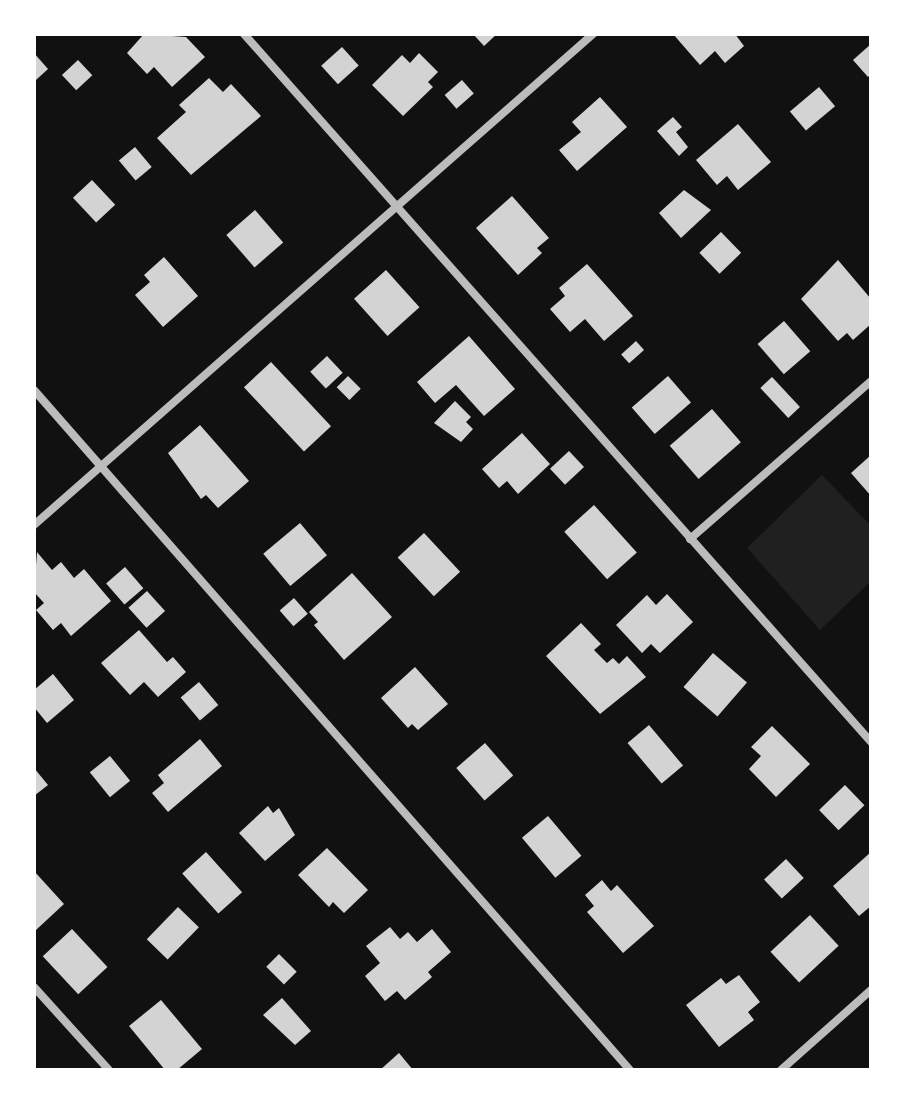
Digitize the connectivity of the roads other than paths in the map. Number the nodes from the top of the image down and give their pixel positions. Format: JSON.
{"nodes":[{"id":1,"x":244,"y":34,"type":"edge"},
{"id":2,"x":593,"y":34,"type":"edge"},
{"id":3,"x":397,"y":205,"type":"junction"},
{"id":4,"x":871,"y":381,"type":"edge"},
{"id":5,"x":34,"y":390,"type":"edge"},
{"id":6,"x":102,"y":465,"type":"junction"},
{"id":7,"x":34,"y":525,"type":"edge"},
{"id":8,"x":690,"y":539,"type":"junction"},
{"id":9,"x":871,"y":742,"type":"edge"},
{"id":10,"x":34,"y":987,"type":"edge"},
{"id":11,"x":871,"y":990,"type":"edge"},
{"id":12,"x":109,"y":1070,"type":"edge"},
{"id":13,"x":630,"y":1070,"type":"edge"},
{"id":14,"x":781,"y":1070,"type":"edge"}],
"edges":[{"from":1,"to":3,"type":"street"},
{"from":2,"to":3,"type":"street"},
{"from":3,"to":6,"type":"street"},
{"from":3,"to":8,"type":"street"},
{"from":4,"to":8,"type":"street"},
{"from":5,"to":6,"type":"street"},
{"from":6,"to":7,"type":"street"},
{"from":6,"to":13,"type":"street"},
{"from":8,"to":9,"type":"street"},
{"from":10,"to":12,"type":"street"},
{"from":11,"to":14,"type":"street"}]}
